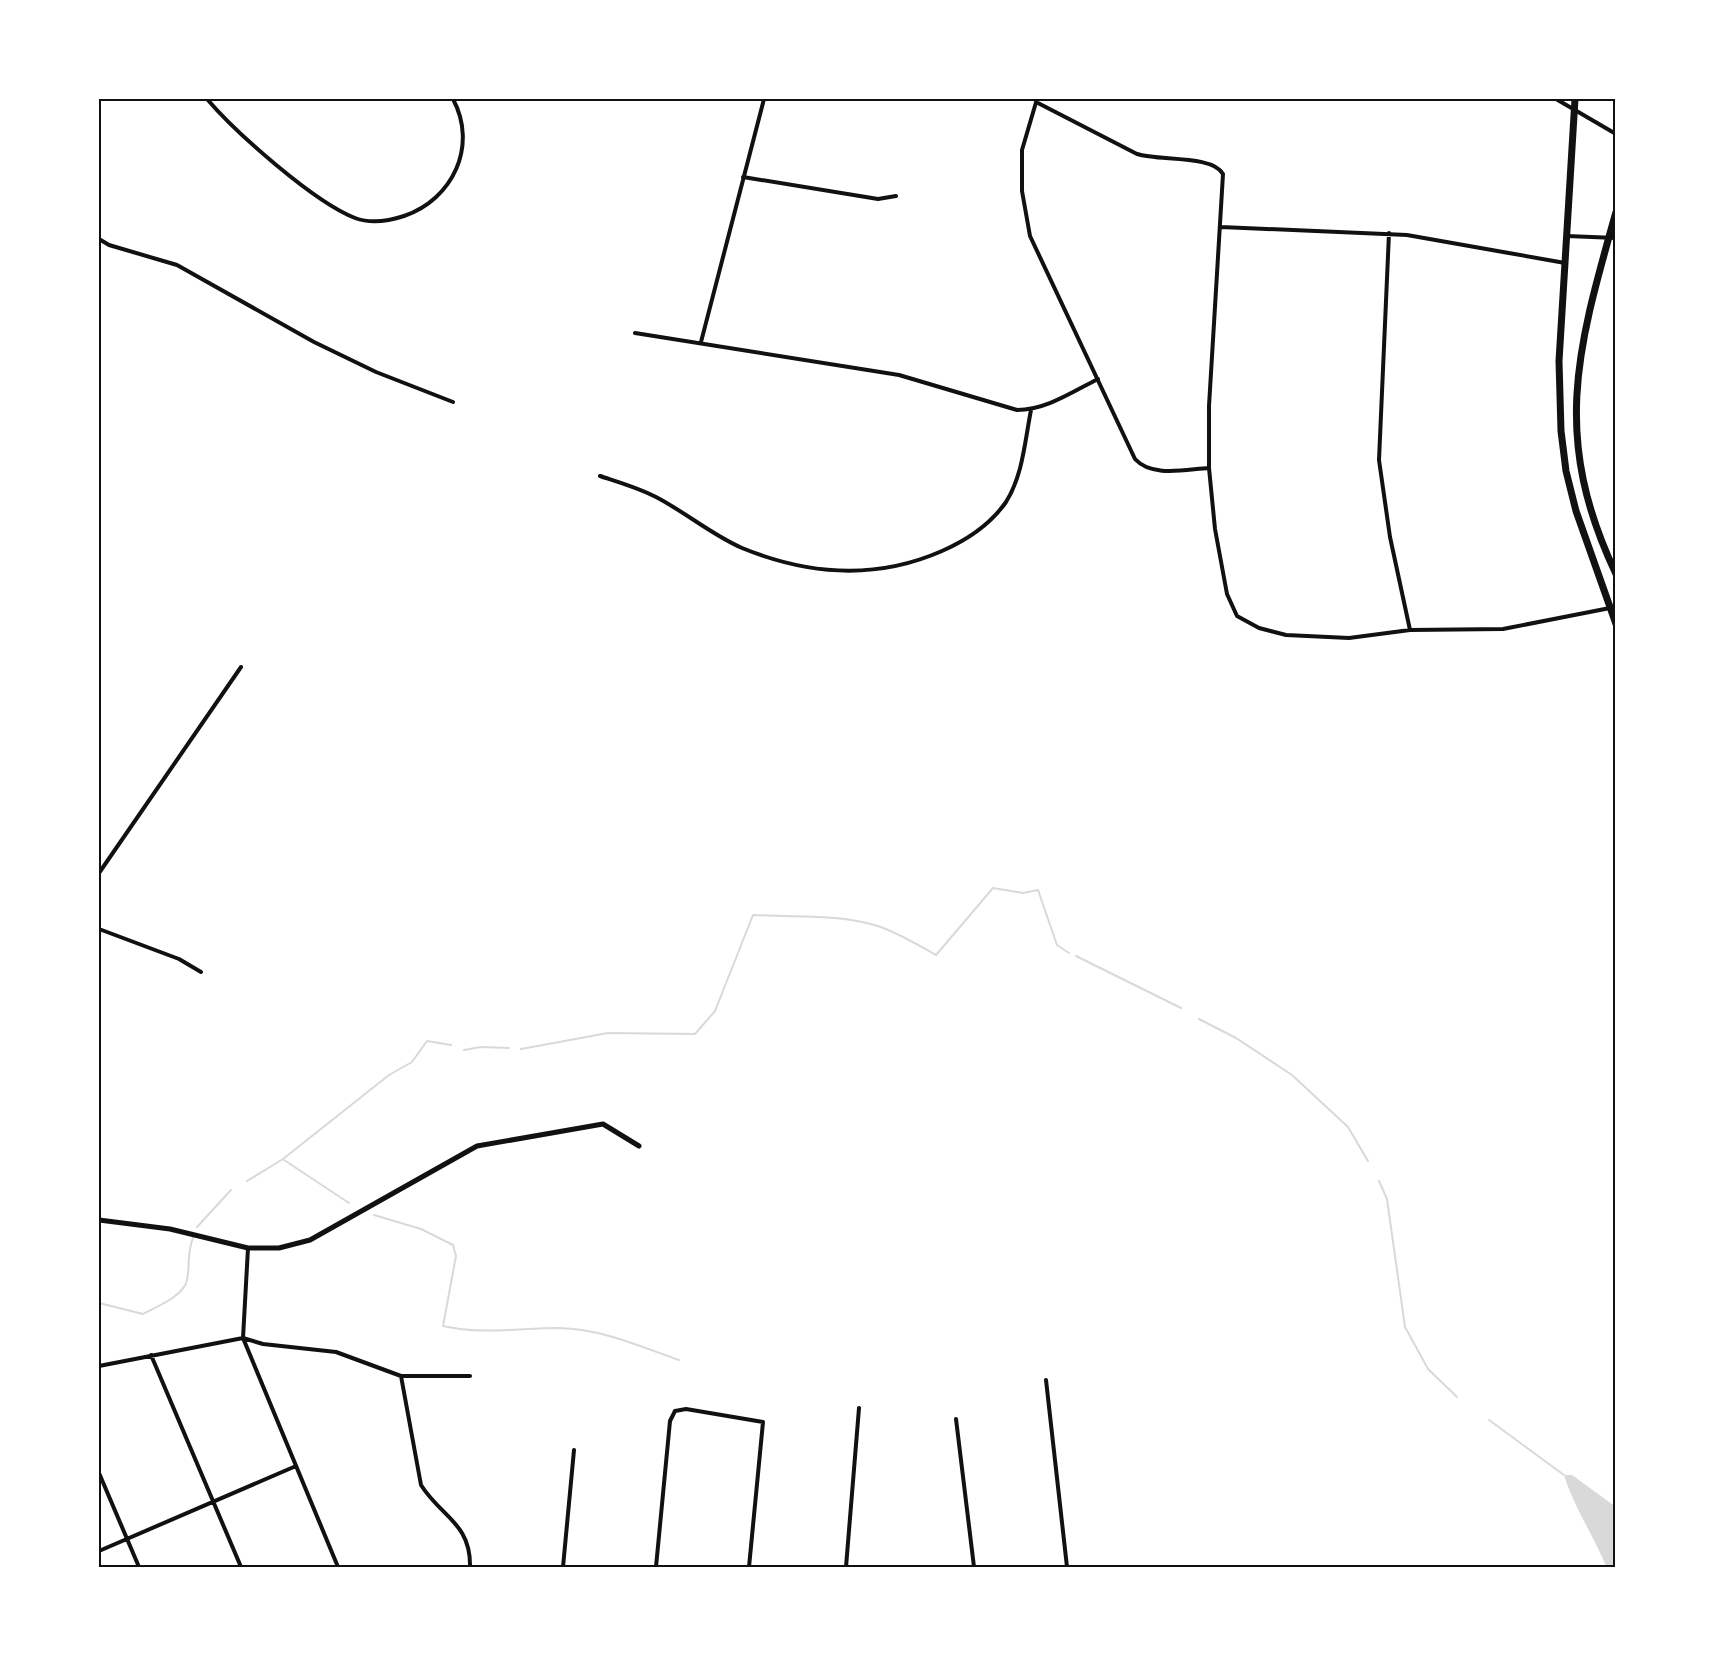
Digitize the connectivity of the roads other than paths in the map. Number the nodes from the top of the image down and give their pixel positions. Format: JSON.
{"nodes":[{"id":1,"x":207,"y":99,"type":"edge"},
{"id":2,"x":453,"y":99,"type":"edge"},
{"id":3,"x":764,"y":99,"type":"edge"},
{"id":4,"x":1556,"y":99,"type":"edge"},
{"id":5,"x":1575,"y":99,"type":"edge"},
{"id":6,"x":1036,"y":100,"type":"edge"},
{"id":7,"x":1575,"y":110,"type":"junction"},
{"id":8,"x":1616,"y":134,"type":"edge"},
{"id":9,"x":743,"y":177,"type":"junction"},
{"id":10,"x":896,"y":196,"type":"dead end"},
{"id":11,"x":1616,"y":212,"type":"edge"},
{"id":12,"x":1221,"y":227,"type":"junction"},
{"id":13,"x":1389,"y":233,"type":"junction"},
{"id":14,"x":1567,"y":236,"type":"junction"},
{"id":15,"x":1612,"y":238,"type":"edge"},
{"id":16,"x":99,"y":239,"type":"edge"},
{"id":17,"x":1565,"y":263,"type":"junction"},
{"id":18,"x":635,"y":333,"type":"dead end"},
{"id":19,"x":701,"y":342,"type":"junction"},
{"id":20,"x":1098,"y":380,"type":"junction"},
{"id":21,"x":453,"y":402,"type":"dead end"},
{"id":22,"x":1031,"y":410,"type":"junction"},
{"id":23,"x":1209,"y":468,"type":"junction"},
{"id":24,"x":600,"y":476,"type":"dead end"},
{"id":25,"x":1616,"y":574,"type":"edge"},
{"id":26,"x":1610,"y":608,"type":"junction"},
{"id":27,"x":1616,"y":624,"type":"edge"},
{"id":28,"x":1410,"y":630,"type":"junction"},
{"id":29,"x":241,"y":667,"type":"dead end"},
{"id":30,"x":99,"y":873,"type":"edge"},
{"id":31,"x":99,"y":929,"type":"edge"},
{"id":32,"x":201,"y":972,"type":"dead end"},
{"id":33,"x":639,"y":1146,"type":"dead end"},
{"id":34,"x":99,"y":1220,"type":"edge"},
{"id":35,"x":249,"y":1248,"type":"junction"},
{"id":36,"x":243,"y":1338,"type":"junction"},
{"id":37,"x":150,"y":1355,"type":"junction"},
{"id":38,"x":99,"y":1366,"type":"edge"},
{"id":39,"x":401,"y":1376,"type":"junction"},
{"id":40,"x":470,"y":1376,"type":"dead end"},
{"id":41,"x":1046,"y":1380,"type":"dead end"},
{"id":42,"x":859,"y":1408,"type":"dead end"},
{"id":43,"x":956,"y":1419,"type":"dead end"},
{"id":44,"x":574,"y":1450,"type":"dead end"},
{"id":45,"x":296,"y":1466,"type":"junction"},
{"id":46,"x":99,"y":1473,"type":"edge"},
{"id":47,"x":215,"y":1501,"type":"junction"},
{"id":48,"x":128,"y":1539,"type":"junction"},
{"id":49,"x":99,"y":1551,"type":"edge"},
{"id":50,"x":139,"y":1567,"type":"edge"},
{"id":51,"x":241,"y":1567,"type":"edge"},
{"id":52,"x":338,"y":1567,"type":"edge"},
{"id":53,"x":470,"y":1567,"type":"edge"},
{"id":54,"x":563,"y":1567,"type":"edge"},
{"id":55,"x":656,"y":1567,"type":"edge"},
{"id":56,"x":749,"y":1567,"type":"edge"},
{"id":57,"x":846,"y":1567,"type":"edge"},
{"id":58,"x":974,"y":1567,"type":"edge"},
{"id":59,"x":1067,"y":1567,"type":"edge"}],
"edges":[{"from":1,"to":2,"type":"street"},
{"from":3,"to":9,"type":"street"},
{"from":4,"to":7,"type":"street"},
{"from":5,"to":7,"type":"highway"},
{"from":6,"to":12,"type":"street"},
{"from":6,"to":20,"type":"street"},
{"from":7,"to":8,"type":"street"},
{"from":7,"to":14,"type":"highway"},
{"from":9,"to":10,"type":"street"},
{"from":9,"to":19,"type":"street"},
{"from":11,"to":15,"type":"highway"},
{"from":12,"to":13,"type":"street"},
{"from":12,"to":23,"type":"street"},
{"from":13,"to":17,"type":"street"},
{"from":13,"to":28,"type":"street"},
{"from":14,"to":15,"type":"street"},
{"from":14,"to":17,"type":"highway"},
{"from":15,"to":25,"type":"highway"},
{"from":16,"to":21,"type":"street"},
{"from":17,"to":26,"type":"highway"},
{"from":18,"to":19,"type":"street"},
{"from":19,"to":22,"type":"street"},
{"from":20,"to":22,"type":"street"},
{"from":20,"to":23,"type":"street"},
{"from":22,"to":24,"type":"street"},
{"from":23,"to":28,"type":"street"},
{"from":26,"to":27,"type":"highway"},
{"from":26,"to":28,"type":"street"},
{"from":29,"to":30,"type":"street"},
{"from":31,"to":32,"type":"street"},
{"from":33,"to":35,"type":"street"},
{"from":34,"to":35,"type":"street"},
{"from":35,"to":36,"type":"street"},
{"from":36,"to":37,"type":"street"},
{"from":36,"to":39,"type":"street"},
{"from":36,"to":45,"type":"street"},
{"from":37,"to":38,"type":"street"},
{"from":37,"to":47,"type":"street"},
{"from":39,"to":40,"type":"street"},
{"from":39,"to":53,"type":"street"},
{"from":41,"to":59,"type":"street"},
{"from":42,"to":57,"type":"street"},
{"from":43,"to":58,"type":"street"},
{"from":44,"to":54,"type":"street"},
{"from":45,"to":47,"type":"street"},
{"from":45,"to":52,"type":"street"},
{"from":46,"to":48,"type":"street"},
{"from":47,"to":48,"type":"street"},
{"from":47,"to":51,"type":"street"},
{"from":48,"to":49,"type":"street"},
{"from":48,"to":50,"type":"street"},
{"from":55,"to":56,"type":"street"}]}
